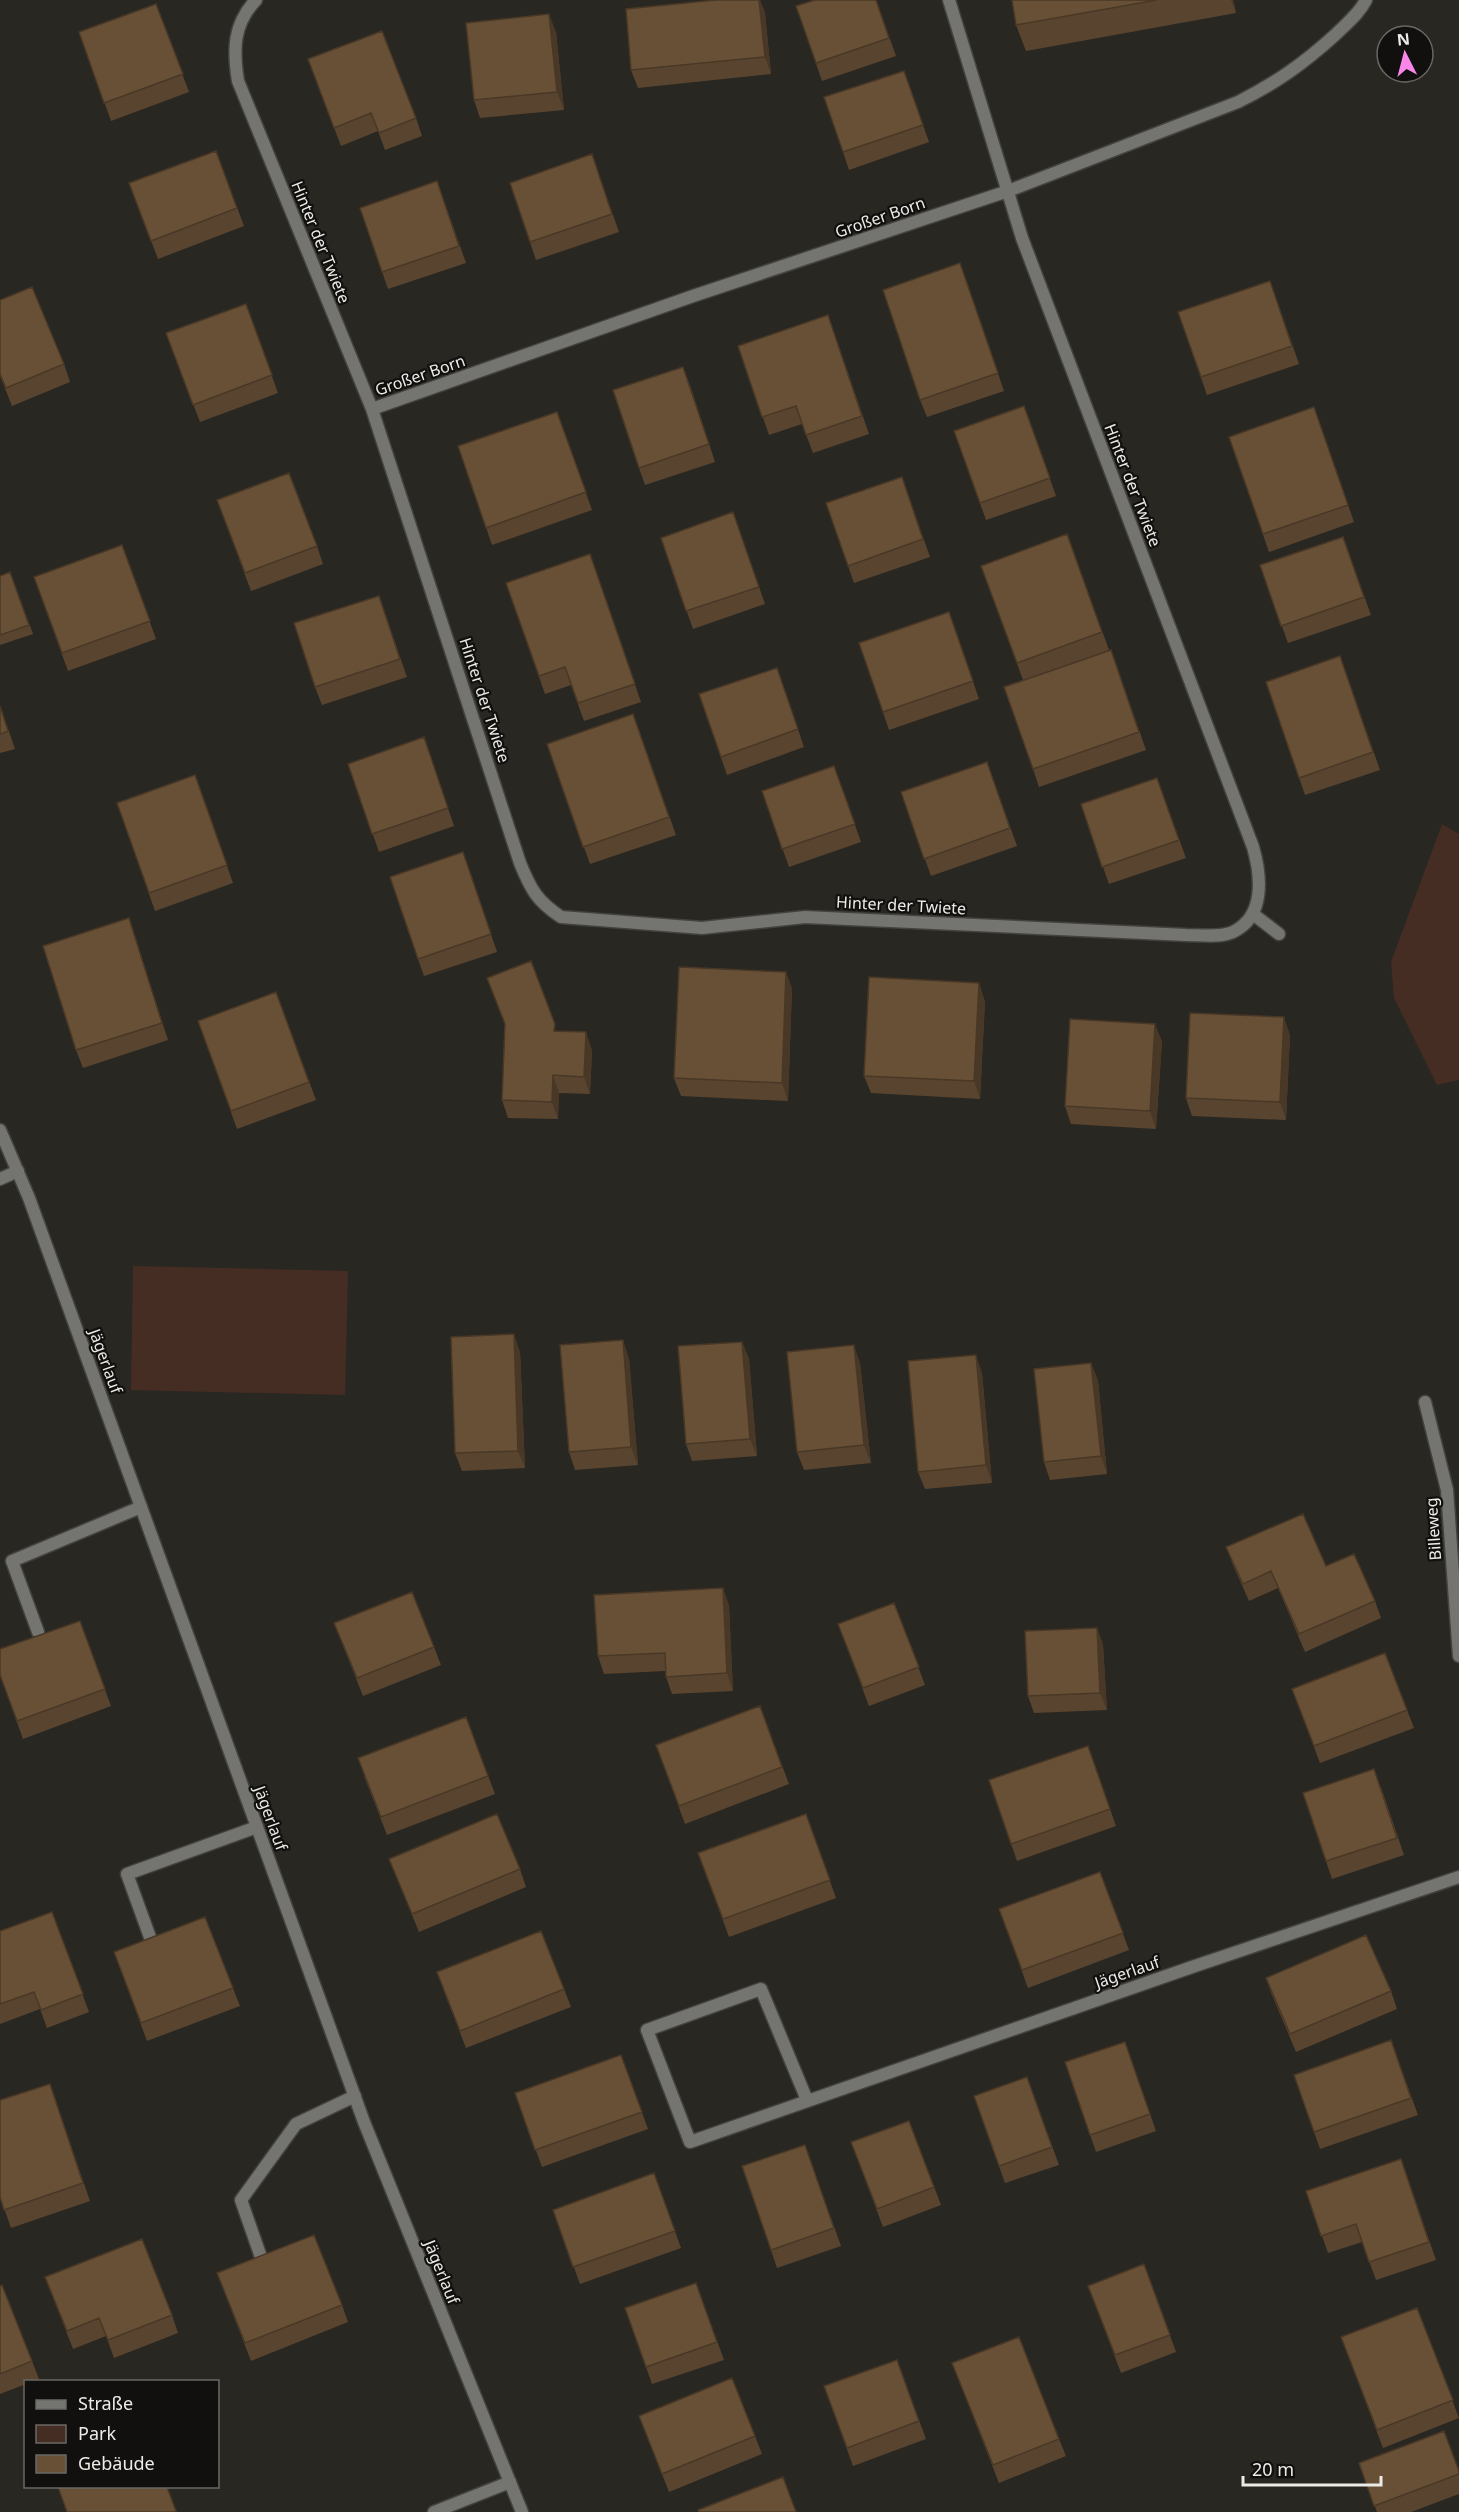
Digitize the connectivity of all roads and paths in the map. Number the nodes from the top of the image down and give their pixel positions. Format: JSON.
{"nodes":[{"id":1,"x":256,"y":0,"type":"edge"},
{"id":2,"x":949,"y":0,"type":"edge"},
{"id":3,"x":1366,"y":0,"type":"edge"},
{"id":4,"x":1008,"y":191,"type":"junction"},
{"id":5,"x":372,"y":409,"type":"junction"},
{"id":6,"x":1253,"y":914,"type":"junction"},
{"id":7,"x":1279,"y":933,"type":"dead end"},
{"id":8,"x":0,"y":1130,"type":"edge"},
{"id":9,"x":18,"y":1171,"type":"junction"},
{"id":10,"x":0,"y":1179,"type":"edge"},
{"id":11,"x":1425,"y":1402,"type":"dead end"},
{"id":12,"x":141,"y":1507,"type":"junction"},
{"id":13,"x":38,"y":1632,"type":"dead end"},
{"id":14,"x":1459,"y":1656,"type":"edge"},
{"id":15,"x":257,"y":1827,"type":"junction"},
{"id":16,"x":1459,"y":1877,"type":"edge"},
{"id":17,"x":151,"y":1940,"type":"edge"},
{"id":18,"x":355,"y":2096,"type":"junction"},
{"id":19,"x":807,"y":2100,"type":"junction"},
{"id":20,"x":262,"y":2260,"type":"edge"},
{"id":21,"x":510,"y":2482,"type":"junction"},
{"id":22,"x":434,"y":2512,"type":"edge"},
{"id":23,"x":522,"y":2512,"type":"edge"}],
"edges":[{"from":1,"to":5,"type":"street","name":"Hinter der Twiete"},
{"from":2,"to":4,"type":"street","name":"Hinter der Twiete"},
{"from":3,"to":4,"type":"street","name":"Großer Born"},
{"from":4,"to":5,"type":"street","name":"Großer Born"},
{"from":4,"to":6,"type":"street","name":"Hinter der Twiete"},
{"from":5,"to":6,"type":"street","name":"Hinter der Twiete"},
{"from":6,"to":7,"type":"street"},
{"from":8,"to":9,"type":"street","name":"Jägerlauf"},
{"from":9,"to":10,"type":"street"},
{"from":9,"to":12,"type":"street","name":"Jägerlauf"},
{"from":11,"to":14,"type":"street","name":"Billeweg"},
{"from":12,"to":13,"type":"street"},
{"from":12,"to":15,"type":"street","name":"Jägerlauf"},
{"from":15,"to":17,"type":"street"},
{"from":15,"to":18,"type":"street","name":"Jägerlauf"},
{"from":16,"to":19,"type":"street","name":"Jägerlauf"},
{"from":18,"to":20,"type":"street"},
{"from":18,"to":21,"type":"street","name":"Jägerlauf"},
{"from":19,"to":19,"type":"street","name":"Jägerlauf"},
{"from":21,"to":22,"type":"street"},
{"from":21,"to":23,"type":"street","name":"Jägerlauf"}]}
